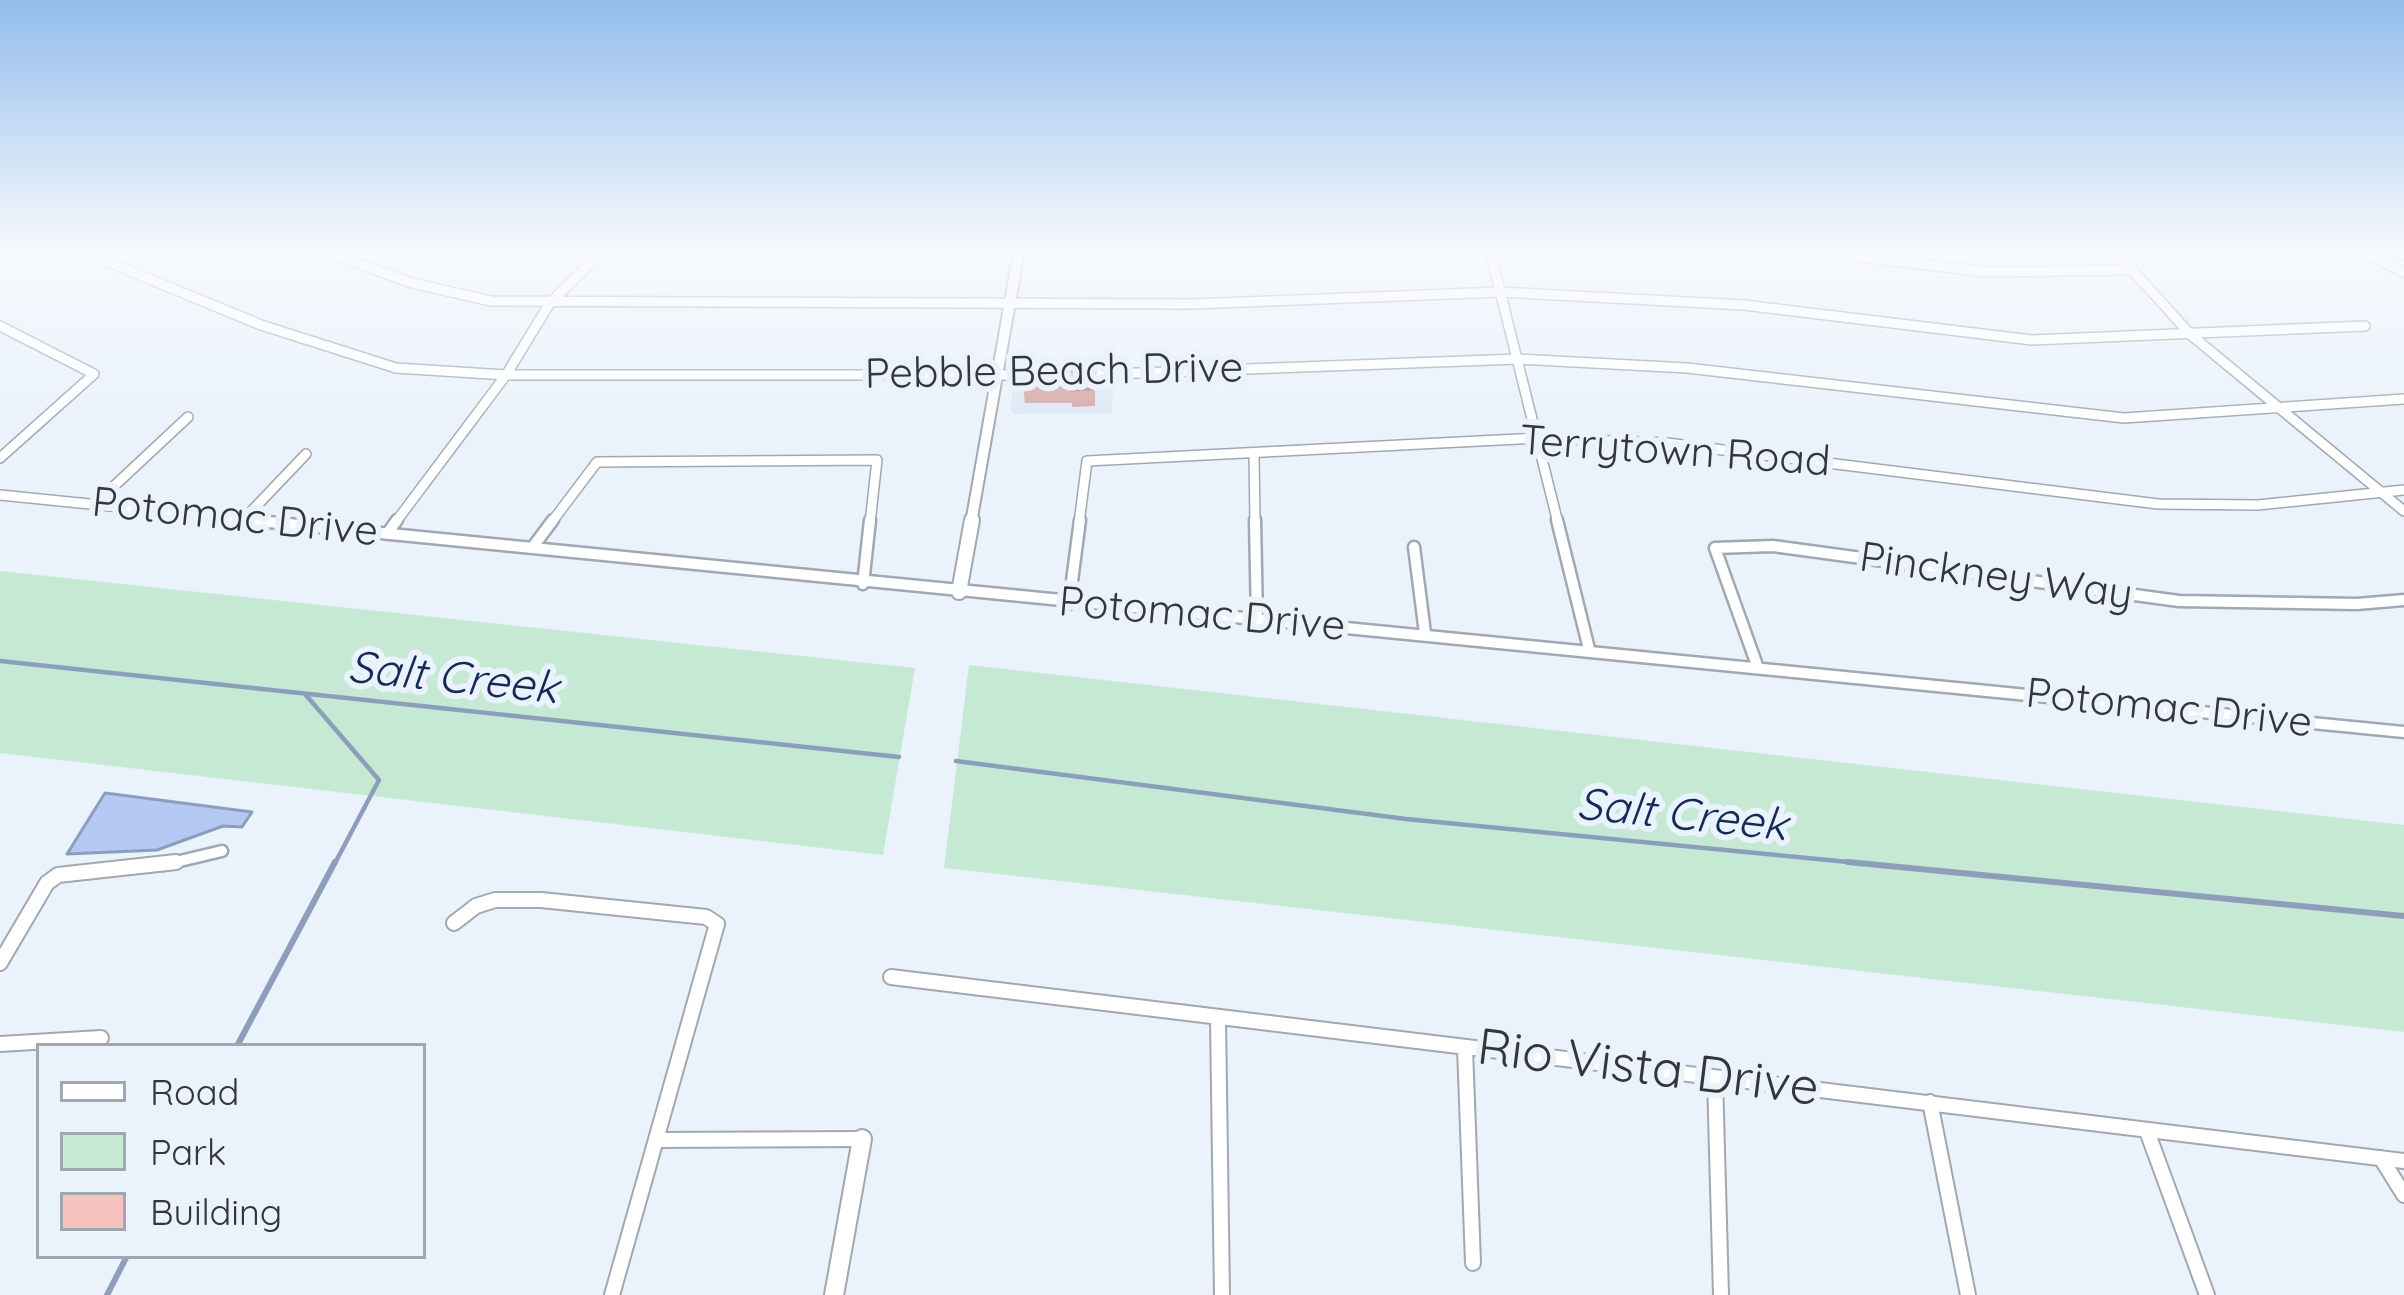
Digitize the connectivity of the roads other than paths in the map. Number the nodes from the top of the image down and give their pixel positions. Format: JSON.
{"nodes":[{"id":1,"x":228,"y":311,"type":"edge"},
{"id":2,"x":545,"y":311,"type":"edge"},
{"id":3,"x":1008,"y":311,"type":"edge"},
{"id":4,"x":1505,"y":311,"type":"edge"},
{"id":5,"x":1803,"y":311,"type":"edge"},
{"id":6,"x":2170,"y":311,"type":"edge"},
{"id":7,"x":0,"y":326,"type":"edge"},
{"id":8,"x":2365,"y":326,"type":"dead end"},
{"id":9,"x":2191,"y":335,"type":"junction"},
{"id":10,"x":1518,"y":359,"type":"junction"},
{"id":11,"x":995,"y":374,"type":"junction"},
{"id":12,"x":1058,"y":374,"type":"edge"},
{"id":13,"x":506,"y":375,"type":"junction"},
{"id":14,"x":1079,"y":375,"type":"edge"},
{"id":15,"x":2404,"y":399,"type":"edge"},
{"id":16,"x":2281,"y":410,"type":"junction"},
{"id":17,"x":188,"y":417,"type":"dead end"},
{"id":18,"x":1538,"y":438,"type":"junction"},
{"id":19,"x":306,"y":454,"type":"dead end"},
{"id":20,"x":1254,"y":454,"type":"junction"},
{"id":21,"x":0,"y":458,"type":"edge"},
{"id":22,"x":2404,"y":490,"type":"edge"},
{"id":23,"x":2384,"y":493,"type":"junction"},
{"id":24,"x":0,"y":495,"type":"edge"},
{"id":25,"x":98,"y":502,"type":"junction"},
{"id":26,"x":2404,"y":511,"type":"edge"},
{"id":27,"x":244,"y":518,"type":"junction"},
{"id":28,"x":387,"y":534,"type":"junction"},
{"id":29,"x":1414,"y":547,"type":"dead end"},
{"id":30,"x":532,"y":548,"type":"junction"},
{"id":31,"x":863,"y":584,"type":"junction"},
{"id":32,"x":958,"y":592,"type":"junction"},
{"id":33,"x":2404,"y":600,"type":"edge"},
{"id":34,"x":1070,"y":604,"type":"junction"},
{"id":35,"x":1257,"y":621,"type":"junction"},
{"id":36,"x":1425,"y":633,"type":"junction"},
{"id":37,"x":1589,"y":649,"type":"junction"},
{"id":38,"x":1758,"y":668,"type":"junction"},
{"id":39,"x":2404,"y":732,"type":"edge"},
{"id":40,"x":222,"y":851,"type":"dead end"},
{"id":41,"x":454,"y":923,"type":"dead end"},
{"id":42,"x":0,"y":963,"type":"edge"},
{"id":43,"x":891,"y":976,"type":"dead end"},
{"id":44,"x":1218,"y":1020,"type":"junction"},
{"id":45,"x":101,"y":1038,"type":"dead end"},
{"id":46,"x":0,"y":1044,"type":"edge"},
{"id":47,"x":1466,"y":1048,"type":"junction"},
{"id":48,"x":1715,"y":1078,"type":"junction"},
{"id":49,"x":1930,"y":1102,"type":"junction"},
{"id":50,"x":2147,"y":1132,"type":"junction"},
{"id":51,"x":862,"y":1139,"type":"joint"},
{"id":52,"x":656,"y":1140,"type":"junction"},
{"id":53,"x":2381,"y":1158,"type":"junction"},
{"id":54,"x":2404,"y":1161,"type":"edge"},
{"id":55,"x":2404,"y":1195,"type":"edge"},
{"id":56,"x":1473,"y":1263,"type":"dead end"},
{"id":57,"x":612,"y":1295,"type":"edge"},
{"id":58,"x":834,"y":1295,"type":"edge"},
{"id":59,"x":1222,"y":1295,"type":"edge"},
{"id":60,"x":1721,"y":1295,"type":"edge"},
{"id":61,"x":1968,"y":1295,"type":"edge"},
{"id":62,"x":2207,"y":1295,"type":"edge"}],
"edges":[{"from":1,"to":13,"type":"street","name":"Pebble Beach Drive"},
{"from":2,"to":13,"type":"street"},
{"from":3,"to":11,"type":"street"},
{"from":4,"to":10,"type":"street"},
{"from":5,"to":9,"type":"street"},
{"from":6,"to":9,"type":"street"},
{"from":7,"to":21,"type":"street"},
{"from":8,"to":9,"type":"street"},
{"from":9,"to":16,"type":"street"},
{"from":10,"to":14,"type":"street","name":"Pebble Beach Drive"},
{"from":10,"to":16,"type":"street","name":"Pebble Beach Drive"},
{"from":10,"to":18,"type":"street"},
{"from":11,"to":12,"type":"street","name":"Pebble Beach Drive"},
{"from":11,"to":13,"type":"street","name":"Pebble Beach Drive"},
{"from":11,"to":32,"type":"street"},
{"from":13,"to":28,"type":"street"},
{"from":15,"to":16,"type":"street","name":"Pebble Beach Drive"},
{"from":16,"to":23,"type":"street"},
{"from":17,"to":25,"type":"street"},
{"from":18,"to":20,"type":"street","name":"Terrytown Road"},
{"from":18,"to":23,"type":"street","name":"Terrytown Road"},
{"from":18,"to":37,"type":"street"},
{"from":19,"to":27,"type":"street"},
{"from":20,"to":34,"type":"street","name":"Terrytown Road"},
{"from":20,"to":35,"type":"street"},
{"from":22,"to":23,"type":"street","name":"Terrytown Road"},
{"from":23,"to":26,"type":"street"},
{"from":24,"to":25,"type":"street","name":"Potomac Drive"},
{"from":25,"to":27,"type":"street","name":"Potomac Drive"},
{"from":27,"to":28,"type":"street","name":"Potomac Drive"},
{"from":28,"to":30,"type":"street","name":"Potomac Drive"},
{"from":29,"to":36,"type":"street"},
{"from":30,"to":31,"type":"street","name":"Potomac Drive"},
{"from":30,"to":31,"type":"street"},
{"from":31,"to":32,"type":"street","name":"Potomac Drive"},
{"from":32,"to":34,"type":"street","name":"Potomac Drive"},
{"from":33,"to":38,"type":"street","name":"Pinckney Way"},
{"from":34,"to":35,"type":"street","name":"Potomac Drive"},
{"from":35,"to":36,"type":"street","name":"Potomac Drive"},
{"from":36,"to":37,"type":"street","name":"Potomac Drive"},
{"from":37,"to":38,"type":"street","name":"Potomac Drive"},
{"from":38,"to":39,"type":"street","name":"Potomac Drive"},
{"from":40,"to":42,"type":"street"},
{"from":41,"to":52,"type":"street"},
{"from":43,"to":44,"type":"street","name":"Rio Vista Drive"},
{"from":44,"to":47,"type":"street","name":"Rio Vista Drive"},
{"from":44,"to":59,"type":"street"},
{"from":45,"to":46,"type":"street"},
{"from":47,"to":48,"type":"street","name":"Rio Vista Drive"},
{"from":47,"to":56,"type":"street"},
{"from":48,"to":49,"type":"street","name":"Rio Vista Drive"},
{"from":48,"to":60,"type":"street"},
{"from":49,"to":50,"type":"street","name":"Rio Vista Drive"},
{"from":49,"to":61,"type":"street"},
{"from":50,"to":53,"type":"street","name":"Rio Vista Drive"},
{"from":50,"to":62,"type":"street"},
{"from":51,"to":52,"type":"street"},
{"from":51,"to":58,"type":"street"},
{"from":52,"to":57,"type":"street"},
{"from":53,"to":54,"type":"street","name":"Rio Vista Drive"},
{"from":53,"to":55,"type":"street"}]}
